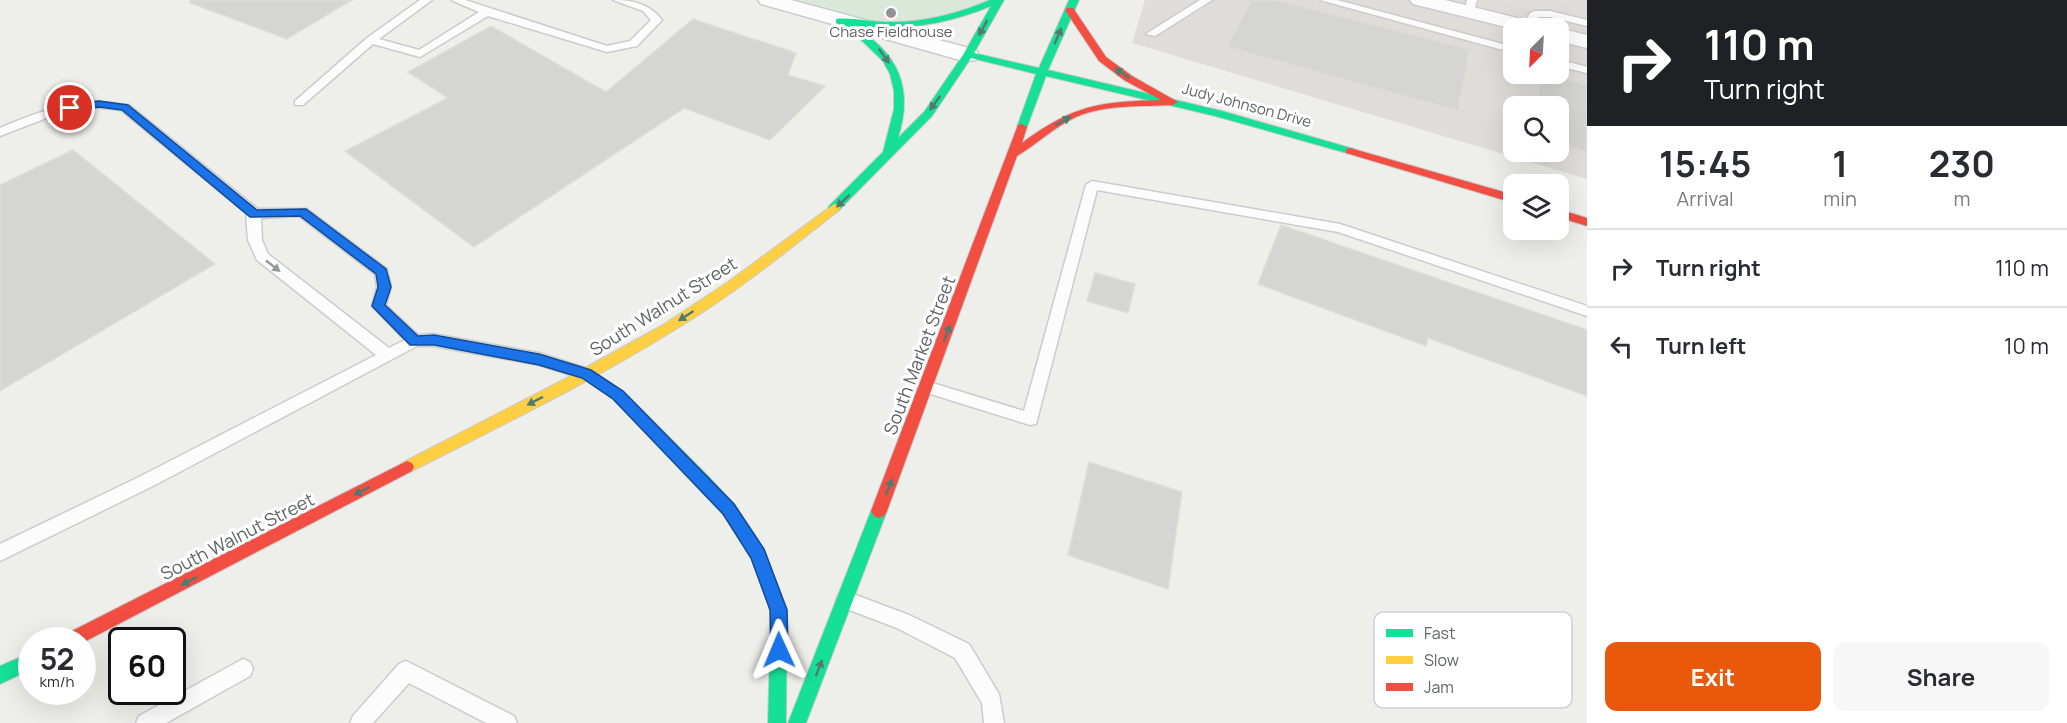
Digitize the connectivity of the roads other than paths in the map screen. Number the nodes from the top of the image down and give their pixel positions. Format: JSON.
{"nodes":[{"id":1,"x":427,"y":0,"type":"edge"},
{"id":2,"x":456,"y":0,"type":"edge"},
{"id":3,"x":618,"y":0,"type":"edge"},
{"id":4,"x":768,"y":0,"type":"edge"},
{"id":5,"x":998,"y":0,"type":"edge"},
{"id":6,"x":1206,"y":0,"type":"edge"},
{"id":7,"x":1324,"y":0,"type":"edge"},
{"id":8,"x":1420,"y":0,"type":"edge"},
{"id":9,"x":1072,"y":5,"type":"edge"},
{"id":10,"x":1470,"y":6,"type":"edge"},
{"id":11,"x":487,"y":12,"type":"junction"},
{"id":12,"x":1504,"y":18,"type":"edge"},
{"id":13,"x":1533,"y":18,"type":"edge"},
{"id":14,"x":1566,"y":18,"type":"edge"},
{"id":15,"x":1569,"y":19,"type":"edge"},
{"id":16,"x":839,"y":21,"type":"junction"},
{"id":17,"x":1587,"y":23,"type":"edge"},
{"id":18,"x":1151,"y":34,"type":"dead end"},
{"id":19,"x":1569,"y":37,"type":"edge"},
{"id":20,"x":371,"y":40,"type":"junction"},
{"id":21,"x":1587,"y":42,"type":"edge"},
{"id":22,"x":1503,"y":47,"type":"edge"},
{"id":23,"x":968,"y":55,"type":"junction"},
{"id":24,"x":1569,"y":65,"type":"edge"},
{"id":25,"x":1587,"y":70,"type":"edge"},
{"id":26,"x":1042,"y":72,"type":"junction"},
{"id":27,"x":1173,"y":102,"type":"junction"},
{"id":28,"x":299,"y":103,"type":"dead end"},
{"id":29,"x":0,"y":132,"type":"edge"},
{"id":30,"x":1014,"y":153,"type":"junction"},
{"id":31,"x":885,"y":160,"type":"junction"},
{"id":32,"x":1503,"y":197,"type":"edge"},
{"id":33,"x":254,"y":214,"type":"junction"},
{"id":34,"x":1569,"y":216,"type":"edge"},
{"id":35,"x":1587,"y":222,"type":"edge"},
{"id":36,"x":1587,"y":311,"type":"edge"},
{"id":37,"x":415,"y":341,"type":"junction"},
{"id":38,"x":387,"y":356,"type":"junction"},
{"id":39,"x":586,"y":374,"type":"junction"},
{"id":40,"x":926,"y":387,"type":"junction"},
{"id":41,"x":0,"y":553,"type":"edge"},
{"id":42,"x":845,"y":600,"type":"junction"},
{"id":43,"x":96,"y":628,"type":"edge"},
{"id":44,"x":18,"y":667,"type":"edge"},
{"id":45,"x":243,"y":669,"type":"dead end"},
{"id":46,"x":0,"y":675,"type":"edge"},
{"id":47,"x":146,"y":723,"type":"edge"},
{"id":48,"x":360,"y":723,"type":"edge"},
{"id":49,"x":507,"y":723,"type":"edge"},
{"id":50,"x":777,"y":723,"type":"edge"},
{"id":51,"x":797,"y":723,"type":"edge"},
{"id":52,"x":994,"y":723,"type":"edge"}],
"edges":[{"from":1,"to":20,"type":"lane"},
{"from":2,"to":11,"type":"lane"},
{"from":3,"to":11,"type":"lane"},
{"from":4,"to":16,"type":"street"},
{"from":5,"to":16,"type":"main road"},
{"from":5,"to":23,"type":"main road","name":"South Walnut Street","one_way":true},
{"from":6,"to":18,"type":"lane"},
{"from":7,"to":22,"type":"lane"},
{"from":8,"to":10,"type":"street"},
{"from":26,"to":9,"type":"main road","name":"South Market Street","one_way":true},
{"from":27,"to":9,"type":"main road","one_way":true},
{"from":10,"to":12,"type":"street"},
{"from":11,"to":20,"type":"lane"},
{"from":13,"to":14,"type":"lane"},
{"from":15,"to":17,"type":"lane"},
{"from":16,"to":23,"type":"street"},
{"from":16,"to":31,"type":"main road","one_way":true},
{"from":19,"to":21,"type":"street"},
{"from":20,"to":28,"type":"lane"},
{"from":23,"to":26,"type":"main road","name":"Judy Johnson Drive"},
{"from":23,"to":31,"type":"main road","name":"South Walnut Street","one_way":true},
{"from":24,"to":25,"type":"lane"},
{"from":26,"to":27,"type":"main road","name":"Judy Johnson Drive"},
{"from":26,"to":30,"type":"main road","name":"South Market Street"},
{"from":30,"to":27,"type":"main road","one_way":true},
{"from":27,"to":32,"type":"main road","name":"Judy Johnson Drive"},
{"from":29,"to":33,"type":"lane"},
{"from":40,"to":30,"type":"main road","name":"South Market Street","one_way":true},
{"from":31,"to":39,"type":"main road","name":"South Walnut Street","one_way":true},
{"from":33,"to":37,"type":"lane"},
{"from":33,"to":38,"type":"lane","one_way":true},
{"from":34,"to":35,"type":"main road"},
{"from":36,"to":40,"type":"lane"},
{"from":37,"to":38,"type":"lane"},
{"from":37,"to":39,"type":"lane"},
{"from":38,"to":41,"type":"lane"},
{"from":39,"to":43,"type":"main road","name":"South Walnut Street","one_way":true},
{"from":39,"to":50,"type":"main road"},
{"from":42,"to":40,"type":"main road","name":"South Market Street","one_way":true},
{"from":51,"to":42,"type":"main road","name":"South Market Street","one_way":true},
{"from":42,"to":52,"type":"lane"},
{"from":44,"to":46,"type":"main road"},
{"from":45,"to":47,"type":"lane"},
{"from":48,"to":49,"type":"lane"}]}
